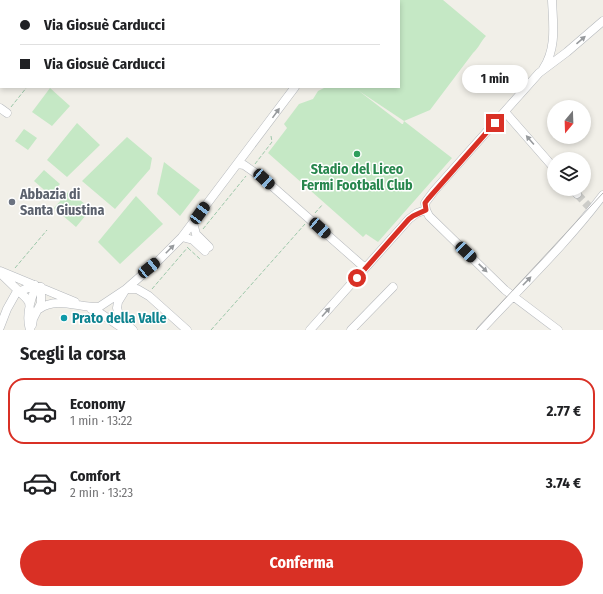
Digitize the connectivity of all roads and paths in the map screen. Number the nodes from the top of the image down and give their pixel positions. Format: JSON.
{"nodes":[{"id":1,"x":552,"y":0,"type":"edge"},
{"id":2,"x":603,"y":22,"type":"edge"},
{"id":3,"x":553,"y":44,"type":"junction"},
{"id":4,"x":567,"y":52,"type":"junction"},
{"id":5,"x":539,"y":73,"type":"junction"},
{"id":6,"x":26,"y":88,"type":"edge"},
{"id":7,"x":294,"y":88,"type":"edge"},
{"id":8,"x":3,"y":110,"type":"edge"},
{"id":9,"x":505,"y":112,"type":"junction"},
{"id":10,"x":263,"y":131,"type":"junction"},
{"id":11,"x":270,"y":136,"type":"joint"},
{"id":12,"x":246,"y":153,"type":"junction"},
{"id":13,"x":547,"y":160,"type":"edge"},
{"id":14,"x":238,"y":164,"type":"junction"},
{"id":15,"x":254,"y":165,"type":"dead end"},
{"id":16,"x":249,"y":171,"type":"dead end"},
{"id":17,"x":264,"y":179,"type":"junction"},
{"id":18,"x":603,"y":195,"type":"edge"},
{"id":19,"x":323,"y":204,"type":"dead end"},
{"id":20,"x":426,"y":210,"type":"junction"},
{"id":21,"x":310,"y":219,"type":"junction"},
{"id":22,"x":193,"y":223,"type":"junction"},
{"id":23,"x":47,"y":230,"type":"dead end"},
{"id":24,"x":200,"y":232,"type":"dead end"},
{"id":25,"x":182,"y":237,"type":"junction"},
{"id":26,"x":190,"y":244,"type":"dead end"},
{"id":27,"x":187,"y":247,"type":"junction"},
{"id":28,"x":21,"y":256,"type":"dead end"},
{"id":29,"x":23,"y":258,"type":"junction"},
{"id":30,"x":200,"y":259,"type":"dead end"},
{"id":31,"x":365,"y":268,"type":"junction"},
{"id":32,"x":15,"y":269,"type":"dead end"},
{"id":33,"x":0,"y":272,"type":"edge"},
{"id":34,"x":38,"y":286,"type":"junction"},
{"id":35,"x":393,"y":287,"type":"dead end"},
{"id":36,"x":126,"y":289,"type":"junction"},
{"id":37,"x":19,"y":291,"type":"junction"},
{"id":38,"x":149,"y":296,"type":"junction"},
{"id":39,"x":513,"y":296,"type":"junction"},
{"id":40,"x":84,"y":306,"type":"junction"},
{"id":41,"x":39,"y":309,"type":"junction"},
{"id":42,"x":30,"y":310,"type":"junction"},
{"id":43,"x":0,"y":327,"type":"edge"},
{"id":44,"x":30,"y":330,"type":"edge"},
{"id":45,"x":125,"y":330,"type":"edge"},
{"id":46,"x":132,"y":330,"type":"edge"},
{"id":47,"x":187,"y":330,"type":"edge"},
{"id":48,"x":211,"y":330,"type":"edge"},
{"id":49,"x":310,"y":330,"type":"edge"},
{"id":50,"x":351,"y":330,"type":"edge"},
{"id":51,"x":481,"y":330,"type":"edge"},
{"id":52,"x":558,"y":330,"type":"edge"}],
"edges":[{"from":1,"to":3,"type":"street"},
{"from":4,"to":2,"type":"street","one_way":true},
{"from":3,"to":4,"type":"street"},
{"from":3,"to":5,"type":"street"},
{"from":4,"to":5,"type":"street"},
{"from":5,"to":9,"type":"street"},
{"from":6,"to":8,"type":"path"},
{"from":10,"to":7,"type":"street","one_way":true},
{"from":13,"to":9,"type":"street","one_way":true},
{"from":9,"to":20,"type":"street"},
{"from":10,"to":11,"type":"street"},
{"from":10,"to":12,"type":"street"},
{"from":11,"to":15,"type":"path"},
{"from":12,"to":14,"type":"street"},
{"from":12,"to":17,"type":"street"},
{"from":14,"to":17,"type":"street"},
{"from":14,"to":22,"type":"street"},
{"from":16,"to":24,"type":"path"},
{"from":17,"to":21,"type":"street"},
{"from":39,"to":18,"type":"street","one_way":true},
{"from":19,"to":21,"type":"path"},
{"from":20,"to":31,"type":"street"},
{"from":20,"to":39,"type":"street","one_way":true},
{"from":21,"to":31,"type":"street"},
{"from":21,"to":48,"type":"path"},
{"from":22,"to":25,"type":"street"},
{"from":22,"to":25,"type":"street"},
{"from":23,"to":29,"type":"path"},
{"from":36,"to":25,"type":"street","one_way":true},
{"from":26,"to":27,"type":"path"},
{"from":27,"to":30,"type":"path"},
{"from":27,"to":38,"type":"path"},
{"from":28,"to":29,"type":"path"},
{"from":29,"to":32,"type":"path"},
{"from":49,"to":31,"type":"street","one_way":true},
{"from":33,"to":34,"type":"street"},
{"from":33,"to":37,"type":"street"},
{"from":34,"to":37,"type":"street"},
{"from":34,"to":40,"type":"street"},
{"from":34,"to":41,"type":"street"},
{"from":34,"to":42,"type":"street"},
{"from":35,"to":50,"type":"street"},
{"from":36,"to":38,"type":"street"},
{"from":36,"to":40,"type":"street"},
{"from":36,"to":46,"type":"street"},
{"from":37,"to":42,"type":"street"},
{"from":37,"to":43,"type":"street"},
{"from":38,"to":47,"type":"street"},
{"from":39,"to":51,"type":"street"},
{"from":39,"to":52,"type":"street"},
{"from":40,"to":41,"type":"street"},
{"from":40,"to":45,"type":"street"},
{"from":41,"to":44,"type":"street"},
{"from":42,"to":44,"type":"street"}]}
